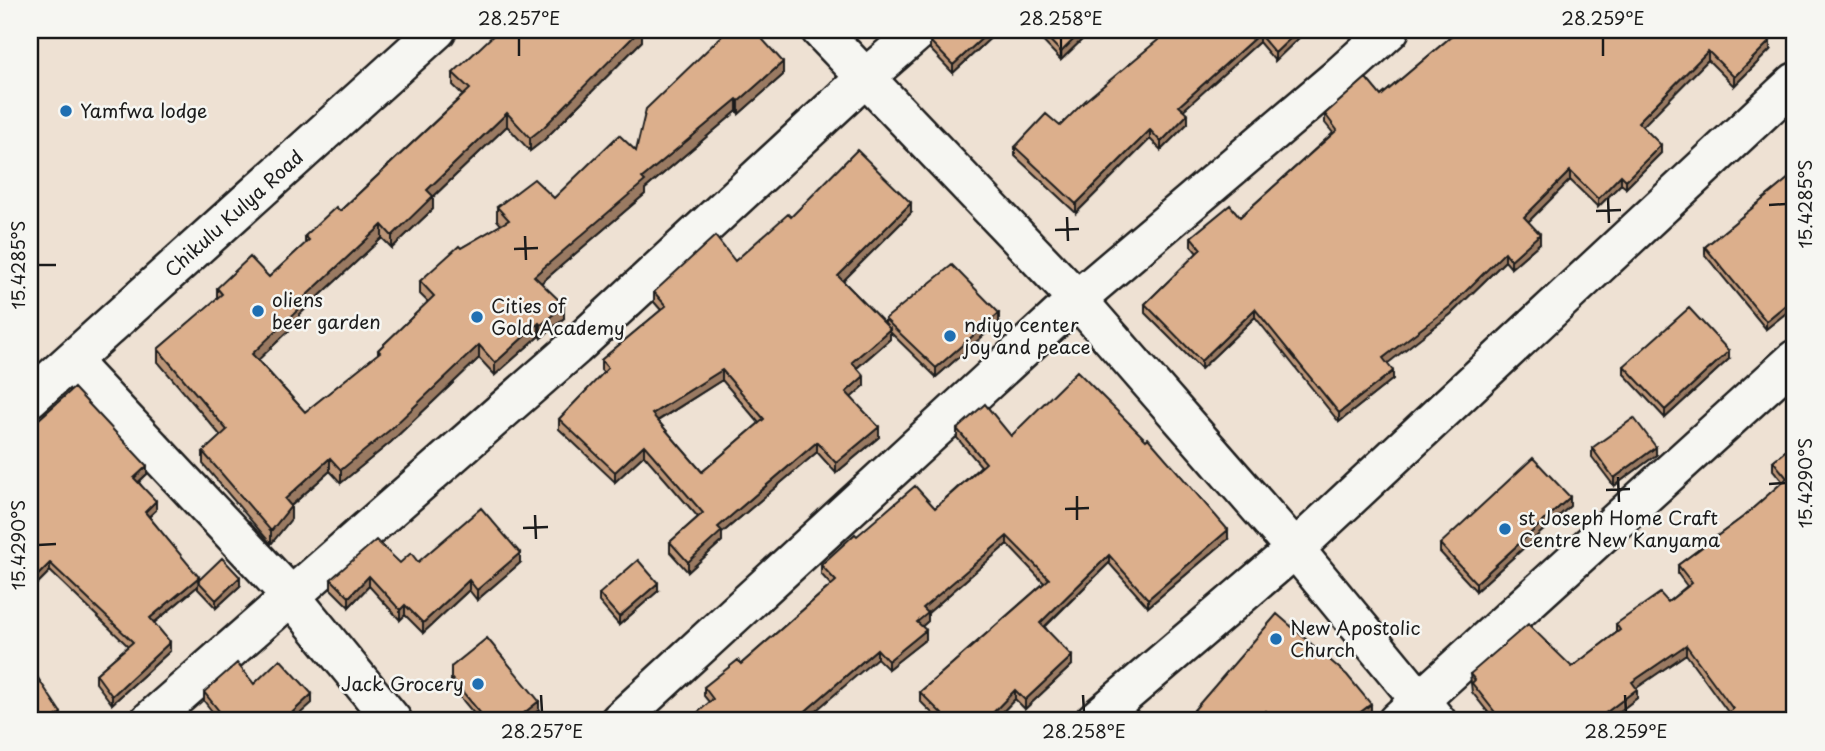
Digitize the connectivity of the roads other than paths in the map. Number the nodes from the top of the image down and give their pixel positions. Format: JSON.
{"nodes":[{"id":1,"x":437,"y":30,"type":"edge"},
{"id":2,"x":820,"y":30,"type":"edge"},
{"id":3,"x":920,"y":30,"type":"edge"},
{"id":4,"x":1390,"y":30,"type":"edge"},
{"id":5,"x":865,"y":78,"type":"junction"},
{"id":6,"x":1795,"y":82,"type":"edge"},
{"id":7,"x":1077,"y":299,"type":"junction"},
{"id":8,"x":1795,"y":359,"type":"edge"},
{"id":9,"x":71,"y":362,"type":"junction"},
{"id":10,"x":30,"y":398,"type":"edge"},
{"id":11,"x":1295,"y":549,"type":"junction"},
{"id":12,"x":291,"y":596,"type":"junction"},
{"id":13,"x":1418,"y":714,"type":"edge"},
{"id":14,"x":149,"y":721,"type":"edge"},
{"id":15,"x":393,"y":721,"type":"edge"},
{"id":16,"x":619,"y":721,"type":"edge"},
{"id":17,"x":1094,"y":721,"type":"edge"}],
"edges":[{"from":1,"to":9,"type":"street","name":"Chikulu Kulya Road"},
{"from":2,"to":5,"type":"street"},
{"from":3,"to":5,"type":"street"},
{"from":4,"to":7,"type":"street"},
{"from":5,"to":7,"type":"street"},
{"from":5,"to":12,"type":"street"},
{"from":6,"to":11,"type":"street"},
{"from":7,"to":11,"type":"street"},
{"from":7,"to":16,"type":"street"},
{"from":8,"to":13,"type":"street"},
{"from":9,"to":10,"type":"street","name":"Chikulu Kulya Road"},
{"from":9,"to":12,"type":"street"},
{"from":11,"to":13,"type":"street"},
{"from":11,"to":17,"type":"street"},
{"from":12,"to":14,"type":"street"},
{"from":12,"to":15,"type":"street"}]}
